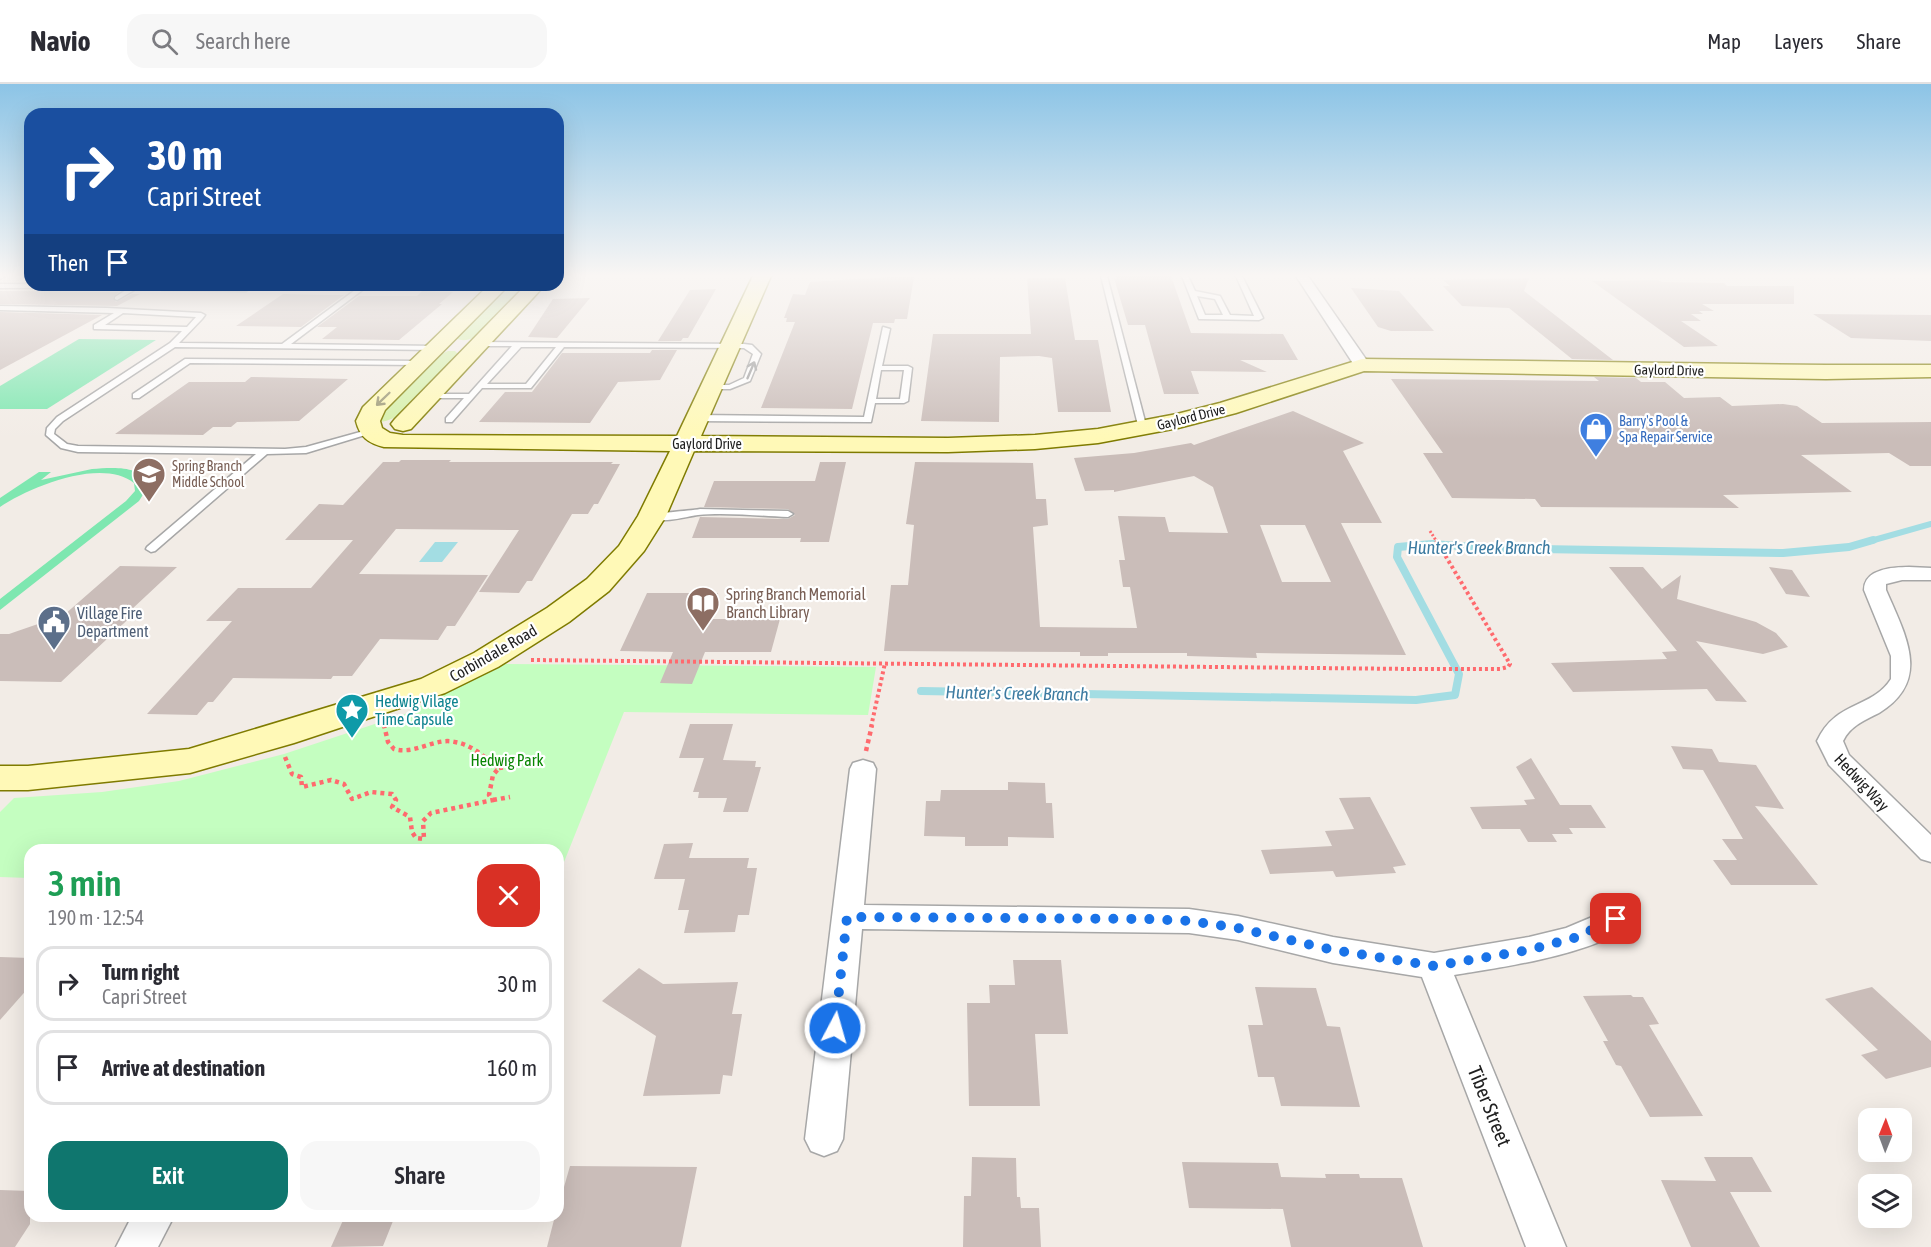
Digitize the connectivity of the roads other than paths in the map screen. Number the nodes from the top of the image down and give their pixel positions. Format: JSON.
{"nodes":[{"id":1,"x":186,"y":330,"type":"edge"},
{"id":2,"x":305,"y":330,"type":"edge"},
{"id":3,"x":454,"y":330,"type":"edge"},
{"id":4,"x":494,"y":330,"type":"edge"},
{"id":5,"x":737,"y":330,"type":"edge"},
{"id":6,"x":886,"y":330,"type":"edge"},
{"id":7,"x":1118,"y":330,"type":"edge"},
{"id":8,"x":1339,"y":330,"type":"edge"},
{"id":9,"x":481,"y":344,"type":"junction"},
{"id":10,"x":173,"y":345,"type":"junction"},
{"id":11,"x":518,"y":345,"type":"junction"},
{"id":12,"x":562,"y":345,"type":"junction"},
{"id":13,"x":284,"y":346,"type":"junction"},
{"id":14,"x":730,"y":346,"type":"junction"},
{"id":15,"x":436,"y":348,"type":"junction"},
{"id":16,"x":420,"y":363,"type":"junction"},
{"id":17,"x":1362,"y":365,"type":"junction"},
{"id":18,"x":878,"y":368,"type":"junction"},
{"id":19,"x":1931,"y":371,"type":"edge"},
{"id":20,"x":480,"y":386,"type":"junction"},
{"id":21,"x":136,"y":396,"type":"dead end"},
{"id":22,"x":431,"y":396,"type":"junction"},
{"id":23,"x":471,"y":396,"type":"junction"},
{"id":24,"x":871,"y":401,"type":"junction"},
{"id":25,"x":403,"y":424,"type":"junction"},
{"id":26,"x":1143,"y":429,"type":"junction"},
{"id":27,"x":447,"y":431,"type":"junction"},
{"id":28,"x":691,"y":431,"type":"junction"},
{"id":29,"x":371,"y":432,"type":"junction"},
{"id":30,"x":263,"y":453,"type":"junction"},
{"id":31,"x":788,"y":513,"type":"dead end"},
{"id":32,"x":652,"y":516,"type":"junction"},
{"id":33,"x":151,"y":549,"type":"dead end"},
{"id":34,"x":1931,"y":574,"type":"edge"},
{"id":35,"x":862,"y":769,"type":"road end"},
{"id":36,"x":0,"y":778,"type":"edge"},
{"id":37,"x":1931,"y":852,"type":"edge"},
{"id":38,"x":847,"y":917,"type":"junction"},
{"id":39,"x":1616,"y":919,"type":"dead end"},
{"id":40,"x":1434,"y":966,"type":"junction"},
{"id":41,"x":824,"y":1139,"type":"dead end"},
{"id":42,"x":151,"y":1222,"type":"edge"},
{"id":43,"x":136,"y":1247,"type":"edge"},
{"id":44,"x":1546,"y":1247,"type":"edge"}],
"edges":[{"from":1,"to":10,"type":"lane"},
{"from":2,"to":13,"type":"lane"},
{"from":3,"to":15,"type":"street"},
{"from":4,"to":9,"type":"street"},
{"from":5,"to":14,"type":"street","name":"Corbindale Road"},
{"from":6,"to":18,"type":"lane"},
{"from":7,"to":26,"type":"lane"},
{"from":8,"to":17,"type":"street"},
{"from":9,"to":11,"type":"lane"},
{"from":9,"to":15,"type":"street"},
{"from":9,"to":22,"type":"street"},
{"from":10,"to":13,"type":"lane"},
{"from":10,"to":30,"type":"lane"},
{"from":11,"to":12,"type":"lane"},
{"from":11,"to":20,"type":"lane"},
{"from":12,"to":14,"type":"lane"},
{"from":12,"to":20,"type":"lane"},
{"from":13,"to":15,"type":"lane"},
{"from":14,"to":28,"type":"street","name":"Corbindale Road"},
{"from":15,"to":16,"type":"street"},
{"from":16,"to":21,"type":"lane"},
{"from":16,"to":29,"type":"street","one_way":true},
{"from":17,"to":19,"type":"street","name":"Gaylord Drive"},
{"from":17,"to":26,"type":"street","name":"Gaylord Drive"},
{"from":18,"to":24,"type":"lane"},
{"from":18,"to":24,"type":"lane"},
{"from":20,"to":23,"type":"lane"},
{"from":22,"to":23,"type":"lane"},
{"from":22,"to":25,"type":"street"},
{"from":23,"to":27,"type":"lane"},
{"from":24,"to":28,"type":"lane"},
{"from":25,"to":27,"type":"street","name":"Gaylord Drive"},
{"from":25,"to":29,"type":"street"},
{"from":26,"to":28,"type":"street","name":"Gaylord Drive"},
{"from":27,"to":28,"type":"street","name":"Gaylord Drive"},
{"from":27,"to":29,"type":"street","name":"Gaylord Drive"},
{"from":28,"to":32,"type":"street","name":"Corbindale Road"},
{"from":29,"to":30,"type":"lane"},
{"from":30,"to":33,"type":"lane"},
{"from":31,"to":32,"type":"lane"},
{"from":32,"to":36,"type":"street","name":"Corbindale Road"},
{"from":34,"to":37,"type":"street","name":"Hedwig Way"},
{"from":35,"to":38,"type":"street"},
{"from":38,"to":40,"type":"street"},
{"from":38,"to":41,"type":"street"},
{"from":39,"to":40,"type":"street"},
{"from":40,"to":44,"type":"street","name":"Tiber Street"},
{"from":42,"to":43,"type":"street"}]}
